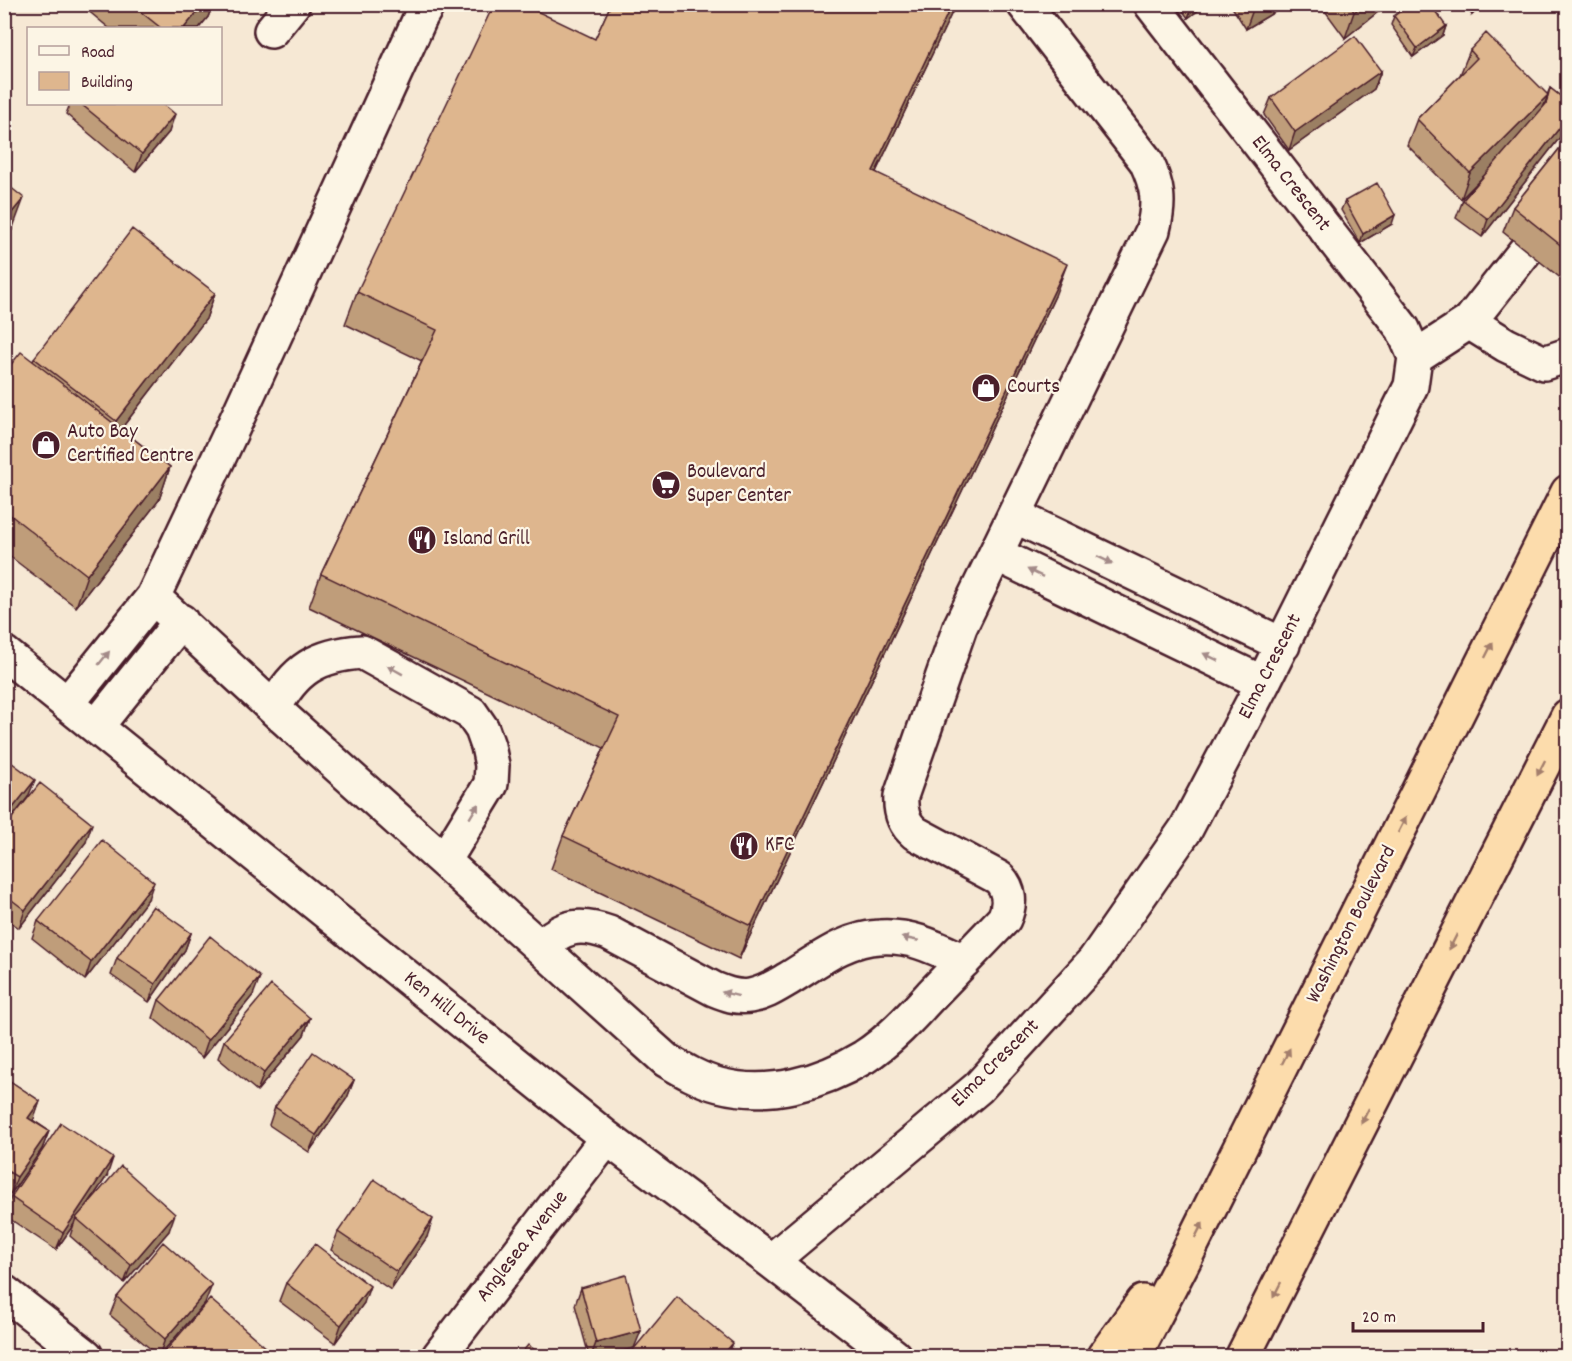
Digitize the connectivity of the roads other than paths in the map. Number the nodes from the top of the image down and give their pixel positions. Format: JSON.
{"nodes":[{"id":1,"x":293,"y":4,"type":"edge"},
{"id":2,"x":428,"y":4,"type":"edge"},
{"id":3,"x":1024,"y":4,"type":"edge"},
{"id":4,"x":1150,"y":4,"type":"edge"},
{"id":5,"x":271,"y":32,"type":"dead end"},
{"id":6,"x":1526,"y":250,"type":"edge"},
{"id":7,"x":1469,"y":322,"type":"junction"},
{"id":8,"x":1568,"y":355,"type":"edge"},
{"id":9,"x":1415,"y":357,"type":"junction"},
{"id":10,"x":1568,"y":492,"type":"edge"},
{"id":11,"x":1015,"y":516,"type":"junction"},
{"id":12,"x":996,"y":554,"type":"junction"},
{"id":13,"x":153,"y":597,"type":"junction"},
{"id":14,"x":181,"y":621,"type":"junction"},
{"id":15,"x":1282,"y":645,"type":"junction"},
{"id":16,"x":4,"y":653,"type":"edge"},
{"id":17,"x":1263,"y":682,"type":"junction"},
{"id":18,"x":67,"y":704,"type":"junction"},
{"id":19,"x":274,"y":709,"type":"junction"},
{"id":20,"x":1568,"y":716,"type":"edge"},
{"id":21,"x":96,"y":727,"type":"junction"},
{"id":22,"x":444,"y":861,"type":"junction"},
{"id":23,"x":540,"y":947,"type":"junction"},
{"id":24,"x":964,"y":961,"type":"junction"},
{"id":25,"x":607,"y":1138,"type":"junction"},
{"id":26,"x":1185,"y":1258,"type":"junction"},
{"id":27,"x":771,"y":1261,"type":"junction"},
{"id":28,"x":4,"y":1292,"type":"edge"},
{"id":29,"x":86,"y":1356,"type":"edge"},
{"id":30,"x":438,"y":1356,"type":"edge"},
{"id":31,"x":894,"y":1356,"type":"edge"},
{"id":32,"x":1104,"y":1356,"type":"edge"},
{"id":33,"x":1134,"y":1356,"type":"edge"},
{"id":34,"x":1243,"y":1356,"type":"edge"}],
"edges":[{"from":1,"to":5,"type":"street"},
{"from":2,"to":13,"type":"street"},
{"from":3,"to":11,"type":"street"},
{"from":4,"to":9,"type":"street","name":"Elma Crescent"},
{"from":6,"to":7,"type":"street"},
{"from":7,"to":8,"type":"street"},
{"from":7,"to":9,"type":"street"},
{"from":9,"to":15,"type":"street","name":"Elma Crescent"},
{"from":26,"to":10,"type":"highway","name":"Washington Boulevard","one_way":true},
{"from":11,"to":12,"type":"street"},
{"from":11,"to":15,"type":"street","one_way":true},
{"from":17,"to":12,"type":"street","one_way":true},
{"from":12,"to":24,"type":"street"},
{"from":13,"to":14,"type":"street"},
{"from":18,"to":13,"type":"street","one_way":true},
{"from":14,"to":19,"type":"street"},
{"from":14,"to":21,"type":"street"},
{"from":15,"to":17,"type":"street","name":"Elma Crescent"},
{"from":16,"to":18,"type":"street","name":"Ken Hill Drive"},
{"from":17,"to":27,"type":"street","name":"Elma Crescent"},
{"from":18,"to":21,"type":"street","name":"Ken Hill Drive"},
{"from":19,"to":22,"type":"street"},
{"from":22,"to":19,"type":"street","one_way":true},
{"from":20,"to":34,"type":"highway","one_way":true},
{"from":21,"to":25,"type":"street","name":"Ken Hill Drive"},
{"from":22,"to":23,"type":"street"},
{"from":24,"to":23,"type":"street","one_way":true},
{"from":23,"to":24,"type":"street"},
{"from":25,"to":27,"type":"street","name":"Ken Hill Drive"},
{"from":25,"to":30,"type":"street","name":"Anglesea Avenue"},
{"from":26,"to":32,"type":"highway"},
{"from":26,"to":33,"type":"highway","name":"Washington Boulevard"},
{"from":27,"to":31,"type":"street","name":"Ken Hill Drive"},
{"from":28,"to":29,"type":"street"}]}
